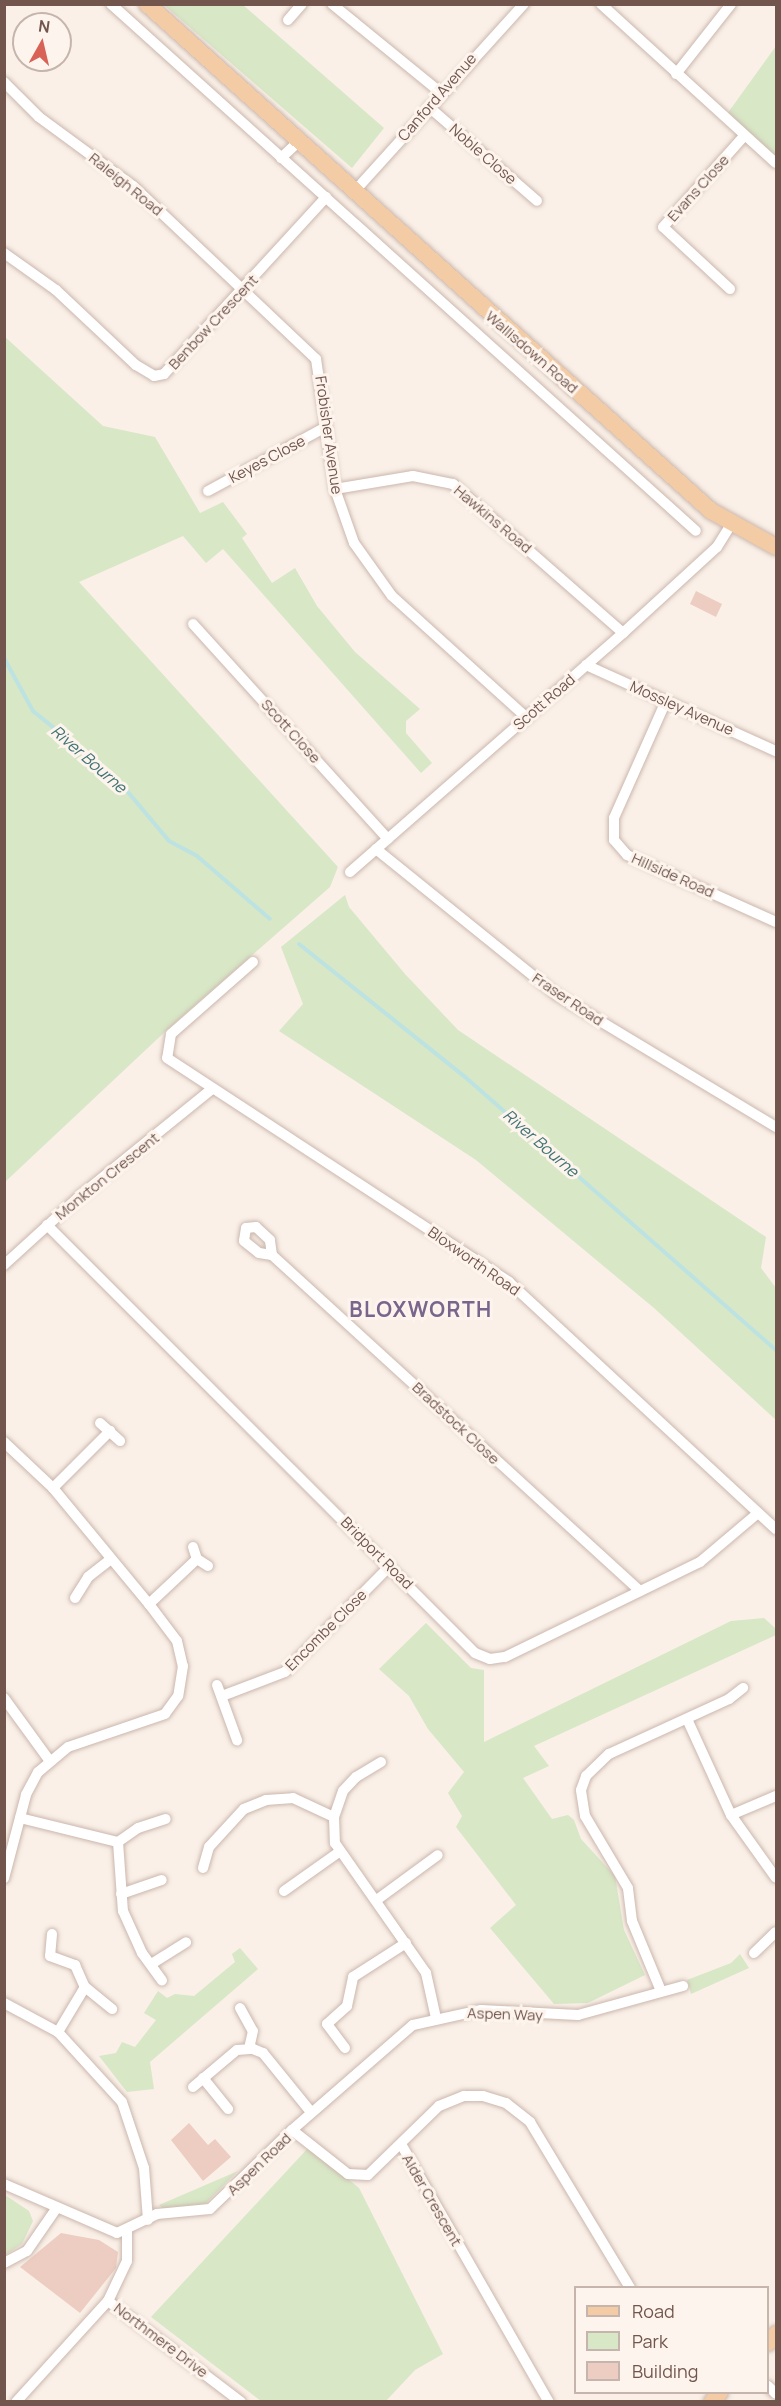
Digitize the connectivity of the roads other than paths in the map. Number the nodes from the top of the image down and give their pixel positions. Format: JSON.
{"nodes":[{"id":1,"x":111,"y":4,"type":"edge"},
{"id":2,"x":147,"y":4,"type":"edge"},
{"id":3,"x":302,"y":4,"type":"edge"},
{"id":4,"x":332,"y":4,"type":"edge"},
{"id":5,"x":524,"y":4,"type":"edge"},
{"id":6,"x":601,"y":4,"type":"edge"},
{"id":7,"x":731,"y":4,"type":"edge"},
{"id":8,"x":288,"y":20,"type":"dead end"},
{"id":9,"x":676,"y":74,"type":"junction"},
{"id":10,"x":4,"y":82,"type":"edge"},
{"id":11,"x":441,"y":93,"type":"junction"},
{"id":12,"x":429,"y":106,"type":"junction"},
{"id":13,"x":744,"y":136,"type":"junction"},
{"id":14,"x":297,"y":143,"type":"junction"},
{"id":15,"x":281,"y":158,"type":"junction"},
{"id":16,"x":777,"y":163,"type":"edge"},
{"id":17,"x":353,"y":193,"type":"junction"},
{"id":18,"x":326,"y":197,"type":"junction"},
{"id":19,"x":537,"y":201,"type":"dead end"},
{"id":20,"x":4,"y":253,"type":"edge"},
{"id":21,"x":730,"y":289,"type":"dead end"},
{"id":22,"x":243,"y":291,"type":"junction"},
{"id":23,"x":326,"y":427,"type":"junction"},
{"id":24,"x":335,"y":489,"type":"junction"},
{"id":25,"x":208,"y":491,"type":"dead end"},
{"id":26,"x":731,"y":525,"type":"junction"},
{"id":27,"x":696,"y":531,"type":"dead end"},
{"id":28,"x":777,"y":547,"type":"edge"},
{"id":29,"x":193,"y":624,"type":"dead end"},
{"id":30,"x":623,"y":633,"type":"junction"},
{"id":31,"x":586,"y":665,"type":"junction"},
{"id":32,"x":666,"y":701,"type":"junction"},
{"id":33,"x":527,"y":718,"type":"junction"},
{"id":34,"x":777,"y":751,"type":"edge"},
{"id":35,"x":388,"y":839,"type":"junction"},
{"id":36,"x":376,"y":849,"type":"junction"},
{"id":37,"x":350,"y":872,"type":"dead end"},
{"id":38,"x":777,"y":922,"type":"edge"},
{"id":39,"x":253,"y":962,"type":"dead end"},
{"id":40,"x":212,"y":1089,"type":"junction"},
{"id":41,"x":777,"y":1127,"type":"edge"},
{"id":42,"x":47,"y":1225,"type":"junction"},
{"id":43,"x":272,"y":1255,"type":"dead end"},
{"id":44,"x":4,"y":1265,"type":"edge"},
{"id":45,"x":100,"y":1423,"type":"dead end"},
{"id":46,"x":110,"y":1431,"type":"junction"},
{"id":47,"x":120,"y":1441,"type":"dead end"},
{"id":48,"x":4,"y":1442,"type":"edge"},
{"id":49,"x":52,"y":1488,"type":"junction"},
{"id":50,"x":758,"y":1513,"type":"junction"},
{"id":51,"x":777,"y":1529,"type":"edge"},
{"id":52,"x":193,"y":1547,"type":"dead end"},
{"id":53,"x":197,"y":1559,"type":"junction"},
{"id":54,"x":110,"y":1560,"type":"junction"},
{"id":55,"x":208,"y":1566,"type":"dead end"},
{"id":56,"x":390,"y":1566,"type":"junction"},
{"id":57,"x":640,"y":1591,"type":"junction"},
{"id":58,"x":75,"y":1598,"type":"dead end"},
{"id":59,"x":148,"y":1604,"type":"junction"},
{"id":60,"x":217,"y":1685,"type":"dead end"},
{"id":61,"x":743,"y":1688,"type":"dead end"},
{"id":62,"x":222,"y":1696,"type":"junction"},
{"id":63,"x":4,"y":1698,"type":"edge"},
{"id":64,"x":687,"y":1719,"type":"junction"},
{"id":65,"x":237,"y":1740,"type":"dead end"},
{"id":66,"x":49,"y":1760,"type":"junction"},
{"id":67,"x":381,"y":1762,"type":"dead end"},
{"id":68,"x":777,"y":1796,"type":"edge"},
{"id":69,"x":731,"y":1815,"type":"junction"},
{"id":70,"x":334,"y":1817,"type":"junction"},
{"id":71,"x":20,"y":1818,"type":"junction"},
{"id":72,"x":166,"y":1819,"type":"dead end"},
{"id":73,"x":118,"y":1842,"type":"junction"},
{"id":74,"x":339,"y":1852,"type":"junction"},
{"id":75,"x":438,"y":1855,"type":"dead end"},
{"id":76,"x":203,"y":1868,"type":"dead end"},
{"id":77,"x":4,"y":1878,"type":"edge"},
{"id":78,"x":777,"y":1878,"type":"edge"},
{"id":79,"x":162,"y":1880,"type":"dead end"},
{"id":80,"x":284,"y":1892,"type":"dead end"},
{"id":81,"x":121,"y":1894,"type":"junction"},
{"id":82,"x":378,"y":1899,"type":"junction"},
{"id":83,"x":777,"y":1932,"type":"edge"},
{"id":84,"x":52,"y":1934,"type":"dead end"},
{"id":85,"x":186,"y":1942,"type":"dead end"},
{"id":86,"x":406,"y":1943,"type":"junction"},
{"id":87,"x":754,"y":1953,"type":"dead end"},
{"id":88,"x":153,"y":1964,"type":"junction"},
{"id":89,"x":162,"y":1981,"type":"dead end"},
{"id":90,"x":683,"y":1986,"type":"dead end"},
{"id":91,"x":85,"y":1987,"type":"junction"},
{"id":92,"x":662,"y":1991,"type":"junction"},
{"id":93,"x":4,"y":2003,"type":"edge"},
{"id":94,"x":240,"y":2008,"type":"dead end"},
{"id":95,"x":112,"y":2009,"type":"dead end"},
{"id":96,"x":436,"y":2018,"type":"junction"},
{"id":97,"x":58,"y":2032,"type":"junction"},
{"id":98,"x":249,"y":2048,"type":"junction"},
{"id":99,"x":345,"y":2048,"type":"dead end"},
{"id":100,"x":203,"y":2078,"type":"junction"},
{"id":101,"x":193,"y":2087,"type":"dead end"},
{"id":102,"x":228,"y":2109,"type":"dead end"},
{"id":103,"x":311,"y":2112,"type":"junction"},
{"id":104,"x":292,"y":2130,"type":"junction"},
{"id":105,"x":400,"y":2144,"type":"junction"},
{"id":106,"x":4,"y":2184,"type":"edge"},
{"id":107,"x":56,"y":2210,"type":"junction"},
{"id":108,"x":148,"y":2220,"type":"junction"},
{"id":109,"x":128,"y":2231,"type":"junction"},
{"id":110,"x":4,"y":2263,"type":"edge"},
{"id":111,"x":629,"y":2286,"type":"edge"},
{"id":112,"x":108,"y":2301,"type":"junction"},
{"id":113,"x":16,"y":2402,"type":"edge"},
{"id":114,"x":241,"y":2402,"type":"edge"},
{"id":115,"x":549,"y":2402,"type":"edge"}],
"edges":[{"from":1,"to":15,"type":"street","name":"Wallisdown Road"},
{"from":2,"to":14,"type":"main road","name":"Wallisdown Road"},
{"from":3,"to":8,"type":"street"},
{"from":4,"to":11,"type":"street"},
{"from":5,"to":11,"type":"street","name":"Canford Avenue"},
{"from":6,"to":9,"type":"street"},
{"from":7,"to":9,"type":"street"},
{"from":9,"to":13,"type":"street"},
{"from":10,"to":22,"type":"street","name":"Raleigh Road"},
{"from":11,"to":12,"type":"street","name":"Canford Avenue"},
{"from":12,"to":17,"type":"street","name":"Canford Avenue"},
{"from":12,"to":19,"type":"street","name":"Noble Close"},
{"from":13,"to":16,"type":"street"},
{"from":13,"to":21,"type":"street","name":"Evans Close"},
{"from":14,"to":15,"type":"street"},
{"from":14,"to":17,"type":"main road","name":"Wallisdown Road"},
{"from":15,"to":18,"type":"street","name":"Wallisdown Road"},
{"from":17,"to":26,"type":"main road","name":"Wallisdown Road"},
{"from":18,"to":22,"type":"street","name":"Benbow Crescent"},
{"from":18,"to":27,"type":"street","name":"Wallisdown Road"},
{"from":20,"to":22,"type":"street","name":"Benbow Crescent"},
{"from":22,"to":23,"type":"street","name":"Frobisher Avenue"},
{"from":23,"to":24,"type":"street","name":"Frobisher Avenue"},
{"from":23,"to":25,"type":"street","name":"Keyes Close"},
{"from":24,"to":30,"type":"street","name":"Hawkins Road"},
{"from":24,"to":33,"type":"street","name":"Frobisher Avenue"},
{"from":26,"to":28,"type":"main road","name":"Wallisdown Road"},
{"from":26,"to":30,"type":"street","name":"Scott Road"},
{"from":29,"to":35,"type":"street","name":"Scott Close"},
{"from":30,"to":31,"type":"street","name":"Scott Road"},
{"from":31,"to":32,"type":"street","name":"Mossley Avenue"},
{"from":31,"to":33,"type":"street","name":"Scott Road"},
{"from":32,"to":34,"type":"street","name":"Mossley Avenue"},
{"from":32,"to":38,"type":"street","name":"Hillside Road"},
{"from":33,"to":35,"type":"street","name":"Scott Road"},
{"from":35,"to":36,"type":"street","name":"Scott Road"},
{"from":36,"to":37,"type":"street","name":"Scott Road"},
{"from":36,"to":41,"type":"street","name":"Fraser Road"},
{"from":39,"to":40,"type":"street","name":"Bloxworth Road"},
{"from":40,"to":42,"type":"street","name":"Monkton Crescent"},
{"from":40,"to":50,"type":"street","name":"Bloxworth Road"},
{"from":42,"to":44,"type":"street","name":"Monkton Crescent"},
{"from":42,"to":56,"type":"street","name":"Bridport Road"},
{"from":43,"to":57,"type":"street","name":"Bradstock Close"},
{"from":45,"to":46,"type":"street"},
{"from":46,"to":47,"type":"street"},
{"from":46,"to":49,"type":"street"},
{"from":48,"to":49,"type":"street"},
{"from":49,"to":54,"type":"street"},
{"from":50,"to":51,"type":"street","name":"Bloxworth Road"},
{"from":50,"to":57,"type":"street","name":"Bridport Road"},
{"from":52,"to":53,"type":"street"},
{"from":53,"to":55,"type":"street"},
{"from":53,"to":59,"type":"street"},
{"from":54,"to":58,"type":"street"},
{"from":54,"to":59,"type":"street"},
{"from":56,"to":57,"type":"street","name":"Bridport Road"},
{"from":56,"to":62,"type":"street","name":"Encombe Close"},
{"from":59,"to":66,"type":"street"},
{"from":60,"to":62,"type":"street"},
{"from":61,"to":64,"type":"street"},
{"from":62,"to":65,"type":"street"},
{"from":63,"to":66,"type":"street"},
{"from":64,"to":69,"type":"street"},
{"from":64,"to":92,"type":"street"},
{"from":66,"to":71,"type":"street"},
{"from":67,"to":70,"type":"street"},
{"from":68,"to":69,"type":"street"},
{"from":69,"to":78,"type":"street"},
{"from":70,"to":74,"type":"street"},
{"from":70,"to":76,"type":"street"},
{"from":71,"to":73,"type":"street"},
{"from":71,"to":77,"type":"street"},
{"from":72,"to":73,"type":"street"},
{"from":73,"to":81,"type":"street"},
{"from":74,"to":80,"type":"street"},
{"from":74,"to":82,"type":"street"},
{"from":75,"to":82,"type":"street"},
{"from":79,"to":81,"type":"street"},
{"from":81,"to":88,"type":"street"},
{"from":82,"to":86,"type":"street"},
{"from":83,"to":87,"type":"street"},
{"from":84,"to":91,"type":"street"},
{"from":85,"to":88,"type":"street"},
{"from":86,"to":96,"type":"street"},
{"from":86,"to":99,"type":"street"},
{"from":88,"to":89,"type":"street"},
{"from":90,"to":92,"type":"street","name":"Aspen Way"},
{"from":91,"to":95,"type":"street"},
{"from":91,"to":97,"type":"street"},
{"from":92,"to":96,"type":"street","name":"Aspen Way"},
{"from":93,"to":97,"type":"street"},
{"from":94,"to":98,"type":"street"},
{"from":96,"to":103,"type":"street","name":"Aspen Way"},
{"from":97,"to":108,"type":"street"},
{"from":98,"to":100,"type":"street"},
{"from":98,"to":103,"type":"street"},
{"from":100,"to":101,"type":"street"},
{"from":100,"to":102,"type":"street"},
{"from":103,"to":104,"type":"street","name":"Aspen Way"},
{"from":104,"to":105,"type":"street","name":"Aspen Road"},
{"from":104,"to":108,"type":"street","name":"Aspen Road"},
{"from":105,"to":111,"type":"street","name":"Alder Crescent"},
{"from":105,"to":115,"type":"street","name":"Alder Crescent"},
{"from":106,"to":107,"type":"street"},
{"from":107,"to":109,"type":"street"},
{"from":107,"to":110,"type":"street"},
{"from":108,"to":109,"type":"street","name":"Aspen Road"},
{"from":109,"to":112,"type":"street"},
{"from":112,"to":113,"type":"street"},
{"from":112,"to":114,"type":"street","name":"Northmere Drive"}]}
